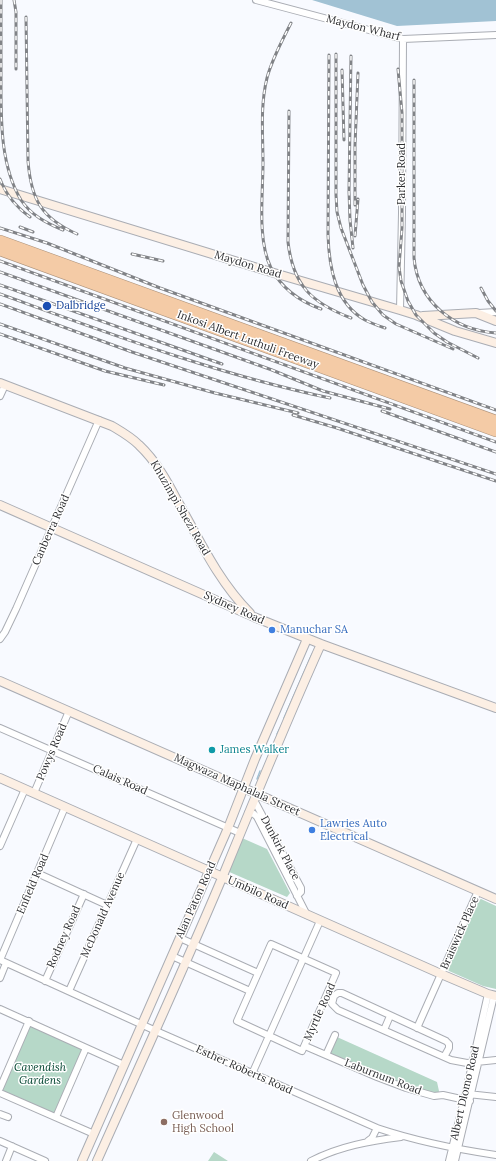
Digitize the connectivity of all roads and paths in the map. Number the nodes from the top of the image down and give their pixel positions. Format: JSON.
{"nodes":[{"id":1,"x":256,"y":0,"type":"edge"},
{"id":2,"x":496,"y":35,"type":"edge"},
{"id":3,"x":403,"y":39,"type":"junction"},
{"id":4,"x":0,"y":189,"type":"edge"},
{"id":5,"x":0,"y":241,"type":"edge"},
{"id":6,"x":0,"y":250,"type":"edge"},
{"id":7,"x":400,"y":310,"type":"junction"},
{"id":8,"x":496,"y":312,"type":"edge"},
{"id":9,"x":476,"y":313,"type":"junction"},
{"id":10,"x":456,"y":314,"type":"junction"},
{"id":11,"x":421,"y":316,"type":"junction"},
{"id":12,"x":496,"y":321,"type":"edge"},
{"id":13,"x":455,"y":331,"type":"junction"},
{"id":14,"x":496,"y":343,"type":"edge"},
{"id":15,"x":2,"y":384,"type":"edge"},
{"id":16,"x":0,"y":396,"type":"edge"},
{"id":17,"x":99,"y":420,"type":"junction"},
{"id":18,"x":496,"y":421,"type":"edge"},
{"id":19,"x":496,"y":431,"type":"edge"},
{"id":20,"x":0,"y":505,"type":"edge"},
{"id":21,"x":52,"y":528,"type":"junction"},
{"id":22,"x":254,"y":617,"type":"junction"},
{"id":23,"x":307,"y":638,"type":"junction"},
{"id":24,"x":0,"y":639,"type":"edge"},
{"id":25,"x":321,"y":644,"type":"junction"},
{"id":26,"x":0,"y":681,"type":"edge"},
{"id":27,"x":496,"y":708,"type":"edge"},
{"id":28,"x":69,"y":711,"type":"junction"},
{"id":29,"x":274,"y":717,"type":"junction"},
{"id":30,"x":286,"y":722,"type":"junction"},
{"id":31,"x":0,"y":728,"type":"edge"},
{"id":32,"x":52,"y":751,"type":"junction"},
{"id":33,"x":0,"y":778,"type":"edge"},
{"id":34,"x":244,"y":788,"type":"junction"},
{"id":35,"x":25,"y":789,"type":"junction"},
{"id":36,"x":34,"y":793,"type":"junction"},
{"id":37,"x":256,"y":796,"type":"junction"},
{"id":38,"x":65,"y":807,"type":"junction"},
{"id":39,"x":248,"y":813,"type":"junction"},
{"id":40,"x":228,"y":828,"type":"junction"},
{"id":41,"x":240,"y":833,"type":"junction"},
{"id":42,"x":137,"y":839,"type":"junction"},
{"id":43,"x":0,"y":846,"type":"edge"},
{"id":44,"x":276,"y":849,"type":"junction"},
{"id":45,"x":209,"y":871,"type":"junction"},
{"id":46,"x":37,"y":873,"type":"junction"},
{"id":47,"x":222,"y":877,"type":"junction"},
{"id":48,"x":478,"y":891,"type":"junction"},
{"id":49,"x":84,"y":894,"type":"junction"},
{"id":50,"x":496,"y":899,"type":"edge"},
{"id":51,"x":107,"y":905,"type":"junction"},
{"id":52,"x":307,"y":915,"type":"junction"},
{"id":53,"x":320,"y":921,"type":"junction"},
{"id":54,"x":180,"y":938,"type":"junction"},
{"id":55,"x":193,"y":944,"type":"junction"},
{"id":56,"x":172,"y":956,"type":"junction"},
{"id":57,"x":304,"y":958,"type":"junction"},
{"id":58,"x":2,"y":961,"type":"edge"},
{"id":59,"x":185,"y":962,"type":"junction"},
{"id":60,"x":258,"y":973,"type":"junction"},
{"id":61,"x":441,"y":974,"type":"junction"},
{"id":62,"x":0,"y":978,"type":"edge"},
{"id":63,"x":45,"y":980,"type":"junction"},
{"id":64,"x":69,"y":991,"type":"junction"},
{"id":65,"x":250,"y":991,"type":"junction"},
{"id":66,"x":493,"y":995,"type":"edge"},
{"id":67,"x":0,"y":1009,"type":"edge"},
{"id":68,"x":390,"y":1016,"type":"junction"},
{"id":69,"x":28,"y":1021,"type":"junction"},
{"id":70,"x":142,"y":1024,"type":"junction"},
{"id":71,"x":417,"y":1028,"type":"junction"},
{"id":72,"x":384,"y":1030,"type":"junction"},
{"id":73,"x":156,"y":1031,"type":"junction"},
{"id":74,"x":335,"y":1035,"type":"dead end"},
{"id":75,"x":269,"y":1036,"type":"junction"},
{"id":76,"x":305,"y":1046,"type":"junction"},
{"id":77,"x":86,"y":1048,"type":"junction"},
{"id":78,"x":326,"y":1055,"type":"junction"},
{"id":79,"x":444,"y":1058,"type":"junction"},
{"id":80,"x":496,"y":1060,"type":"edge"},
{"id":81,"x":476,"y":1062,"type":"junction"},
{"id":82,"x":124,"y":1065,"type":"junction"},
{"id":83,"x":252,"y":1074,"type":"junction"},
{"id":84,"x":0,"y":1088,"type":"edge"},
{"id":85,"x":0,"y":1093,"type":"edge"},
{"id":86,"x":496,"y":1096,"type":"edge"},
{"id":87,"x":468,"y":1097,"type":"junction"},
{"id":88,"x":0,"y":1114,"type":"edge"},
{"id":89,"x":8,"y":1117,"type":"dead end"},
{"id":90,"x":56,"y":1117,"type":"junction"},
{"id":91,"x":377,"y":1128,"type":"junction"},
{"id":92,"x":94,"y":1134,"type":"junction"},
{"id":93,"x":404,"y":1137,"type":"junction"},
{"id":94,"x":0,"y":1141,"type":"edge"},
{"id":95,"x":368,"y":1141,"type":"junction"},
{"id":96,"x":12,"y":1146,"type":"junction"},
{"id":97,"x":455,"y":1149,"type":"junction"},
{"id":98,"x":496,"y":1155,"type":"edge"},
{"id":99,"x":315,"y":1160,"type":"edge"},
{"id":100,"x":6,"y":1161,"type":"edge"},
{"id":101,"x":44,"y":1161,"type":"edge"},
{"id":102,"x":82,"y":1161,"type":"edge"},
{"id":103,"x":97,"y":1161,"type":"edge"},
{"id":104,"x":449,"y":1161,"type":"edge"},
{"id":105,"x":455,"y":1161,"type":"edge"}],
"edges":[{"from":1,"to":3,"type":"street","name":"Maydon Wharf"},
{"from":2,"to":3,"type":"street","name":"Maydon Wharf"},
{"from":3,"to":7,"type":"street","name":"Parker Road"},
{"from":4,"to":7,"type":"street","name":"Maydon Road"},
{"from":5,"to":18,"type":"highway","name":"Inkosi Albert Luthuli Freeway"},
{"from":6,"to":19,"type":"highway","name":"Inkosi Albert Luthuli Freeway"},
{"from":7,"to":11,"type":"street","name":"Maydon Road"},
{"from":8,"to":9,"type":"street"},
{"from":9,"to":10,"type":"street"},
{"from":9,"to":12,"type":"street"},
{"from":10,"to":11,"type":"street"},
{"from":10,"to":13,"type":"street"},
{"from":11,"to":13,"type":"street","name":"Maydon Road"},
{"from":13,"to":14,"type":"street","name":"Maydon Road"},
{"from":15,"to":16,"type":"street"},
{"from":15,"to":17,"type":"street","name":"Khuzimpi Shezi Road"},
{"from":17,"to":21,"type":"street","name":"Canberra Road"},
{"from":17,"to":22,"type":"street","name":"Khuzimpi Shezi Road"},
{"from":20,"to":21,"type":"street","name":"Sydney Road"},
{"from":21,"to":22,"type":"street","name":"Sydney Road"},
{"from":21,"to":24,"type":"street","name":"Canberra Road"},
{"from":22,"to":23,"type":"street","name":"Sydney Road"},
{"from":23,"to":25,"type":"street","name":"Sydney Road"},
{"from":23,"to":29,"type":"street","name":"Alan Paton Road"},
{"from":25,"to":27,"type":"street","name":"Sydney Road"},
{"from":25,"to":30,"type":"street","name":"Alan Paton Road"},
{"from":26,"to":28,"type":"street","name":"Magwaza Maphalala Street"},
{"from":28,"to":32,"type":"street","name":"Powys Road"},
{"from":28,"to":34,"type":"street","name":"Magwaza Maphalala Street"},
{"from":29,"to":30,"type":"street"},
{"from":29,"to":34,"type":"street","name":"Alan Paton Road"},
{"from":30,"to":37,"type":"street","name":"Alan Paton Road"},
{"from":31,"to":32,"type":"street","name":"Calais Road"},
{"from":32,"to":36,"type":"street","name":"Powys Road"},
{"from":32,"to":40,"type":"street","name":"Calais Road"},
{"from":33,"to":35,"type":"street","name":"Umbilo Road"},
{"from":34,"to":37,"type":"street","name":"Magwaza Maphalala Street"},
{"from":34,"to":40,"type":"street","name":"Alan Paton Road"},
{"from":35,"to":36,"type":"street","name":"Umbilo Road"},
{"from":35,"to":43,"type":"street"},
{"from":36,"to":38,"type":"street","name":"Umbilo Road"},
{"from":37,"to":39,"type":"street","name":"Alan Paton Road"},
{"from":37,"to":44,"type":"street","name":"Dunkirk Place"},
{"from":37,"to":48,"type":"street","name":"Magwaza Maphalala Street"},
{"from":38,"to":42,"type":"street","name":"Umbilo Road"},
{"from":38,"to":46,"type":"street","name":"Enfield Road"},
{"from":39,"to":41,"type":"street","name":"Alan Paton Road"},
{"from":39,"to":44,"type":"street"},
{"from":40,"to":41,"type":"street","name":"Calais Road"},
{"from":40,"to":45,"type":"street","name":"Alan Paton Road"},
{"from":41,"to":47,"type":"street","name":"Alan Paton Road"},
{"from":42,"to":45,"type":"street","name":"Umbilo Road"},
{"from":42,"to":51,"type":"street","name":"McDonald Avenue"},
{"from":44,"to":52,"type":"street","name":"Dunkirk Place"},
{"from":45,"to":47,"type":"street","name":"Umbilo Road"},
{"from":45,"to":54,"type":"street","name":"Alan Paton Road"},
{"from":46,"to":49,"type":"street"},
{"from":46,"to":58,"type":"street","name":"Enfield Road"},
{"from":47,"to":52,"type":"street","name":"Umbilo Road"},
{"from":47,"to":55,"type":"street","name":"Alan Paton Road"},
{"from":48,"to":50,"type":"street","name":"Magwaza Maphalala Street"},
{"from":48,"to":61,"type":"street","name":"Braiswick Place"},
{"from":49,"to":51,"type":"street"},
{"from":49,"to":63,"type":"street","name":"Rodney Road"},
{"from":51,"to":64,"type":"street","name":"McDonald Avenue"},
{"from":52,"to":53,"type":"street","name":"Umbilo Road"},
{"from":53,"to":57,"type":"street"},
{"from":53,"to":61,"type":"street","name":"Umbilo Road"},
{"from":54,"to":55,"type":"street"},
{"from":54,"to":56,"type":"street","name":"Alan Paton Road"},
{"from":55,"to":59,"type":"street","name":"Alan Paton Road"},
{"from":55,"to":60,"type":"street"},
{"from":56,"to":59,"type":"street"},
{"from":56,"to":70,"type":"street","name":"Alan Paton Road"},
{"from":57,"to":60,"type":"street","name":"Myrtle Road"},
{"from":57,"to":75,"type":"street"},
{"from":57,"to":76,"type":"street","name":"Myrtle Road"},
{"from":58,"to":62,"type":"street","name":"Enfield Road"},
{"from":58,"to":63,"type":"street","name":"Esther Roberts Road"},
{"from":59,"to":65,"type":"street"},
{"from":59,"to":73,"type":"street","name":"Alan Paton Road"},
{"from":60,"to":65,"type":"street","name":"Myrtle Road"},
{"from":61,"to":66,"type":"street","name":"Umbilo Road"},
{"from":61,"to":71,"type":"street","name":"Braiswick Place"},
{"from":63,"to":64,"type":"street","name":"Esther Roberts Road"},
{"from":64,"to":70,"type":"street","name":"Esther Roberts Road"},
{"from":65,"to":75,"type":"street","name":"Myrtle Road"},
{"from":66,"to":81,"type":"street","name":"Albert Dlomo Road"},
{"from":67,"to":69,"type":"street"},
{"from":68,"to":71,"type":"street"},
{"from":68,"to":72,"type":"street"},
{"from":68,"to":72,"type":"street"},
{"from":69,"to":77,"type":"street"},
{"from":69,"to":84,"type":"street"},
{"from":70,"to":73,"type":"street","name":"Esther Roberts Road"},
{"from":70,"to":82,"type":"street","name":"Alan Paton Road"},
{"from":71,"to":79,"type":"street"},
{"from":72,"to":79,"type":"street"},
{"from":73,"to":83,"type":"street","name":"Esther Roberts Road"},
{"from":73,"to":103,"type":"street","name":"Alan Paton Road"},
{"from":74,"to":78,"type":"street"},
{"from":75,"to":76,"type":"street","name":"Myrtle Road"},
{"from":75,"to":83,"type":"street"},
{"from":76,"to":78,"type":"street","name":"Laburnum Road"},
{"from":77,"to":82,"type":"street"},
{"from":77,"to":90,"type":"street"},
{"from":78,"to":87,"type":"street","name":"Laburnum Road"},
{"from":79,"to":81,"type":"street"},
{"from":80,"to":81,"type":"street"},
{"from":81,"to":87,"type":"street","name":"Albert Dlomo Road"},
{"from":82,"to":92,"type":"street","name":"Alan Paton Road"},
{"from":83,"to":91,"type":"street","name":"Esther Roberts Road"},
{"from":85,"to":90,"type":"street"},
{"from":86,"to":87,"type":"street","name":"Laburnum Road"},
{"from":87,"to":97,"type":"street","name":"Albert Dlomo Road"},
{"from":88,"to":89,"type":"street"},
{"from":90,"to":92,"type":"street"},
{"from":91,"to":93,"type":"street","name":"Esther Roberts Road"},
{"from":91,"to":95,"type":"street"},
{"from":92,"to":102,"type":"street","name":"Alan Paton Road"},
{"from":93,"to":95,"type":"street"},
{"from":93,"to":97,"type":"street","name":"Esther Roberts Road"},
{"from":94,"to":96,"type":"street"},
{"from":95,"to":99,"type":"street"},
{"from":96,"to":100,"type":"street"},
{"from":96,"to":101,"type":"street"},
{"from":97,"to":98,"type":"street","name":"Esther Roberts Road"},
{"from":97,"to":104,"type":"street","name":"Albert Dlomo Road"},
{"from":97,"to":105,"type":"street","name":"Albert Dlomo Road"}]}
